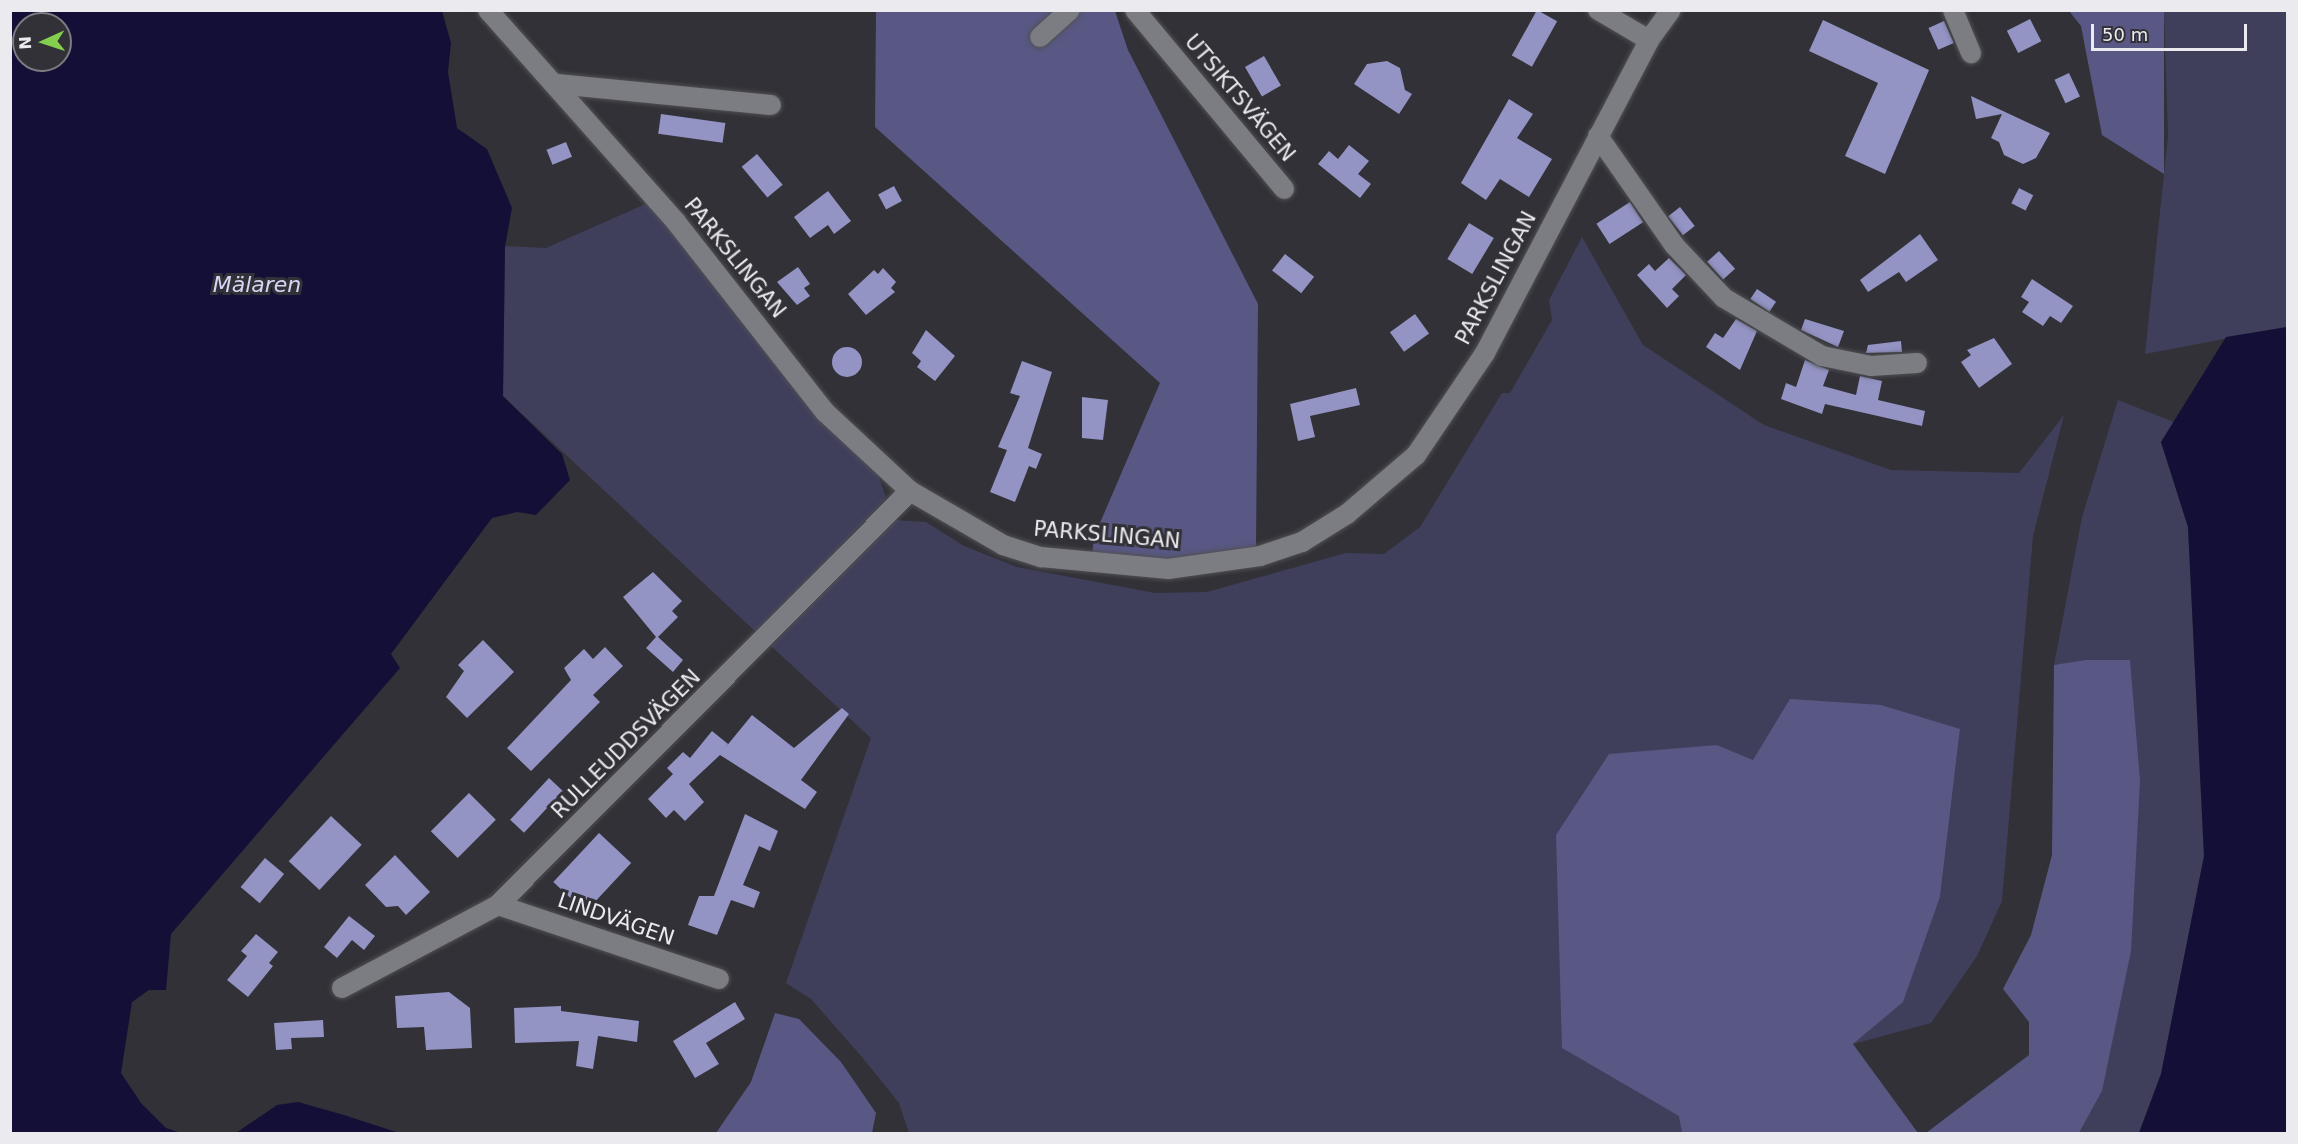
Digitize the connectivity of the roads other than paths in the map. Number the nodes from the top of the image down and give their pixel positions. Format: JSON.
{"nodes":[{"id":1,"x":488,"y":10,"type":"edge"},
{"id":2,"x":1070,"y":10,"type":"edge"},
{"id":3,"x":1136,"y":10,"type":"edge"},
{"id":4,"x":1598,"y":10,"type":"edge"},
{"id":5,"x":1671,"y":10,"type":"edge"},
{"id":6,"x":1953,"y":10,"type":"edge"},
{"id":7,"x":1040,"y":37,"type":"dead end"},
{"id":8,"x":1649,"y":40,"type":"junction"},
{"id":9,"x":1971,"y":53,"type":"dead end"},
{"id":10,"x":557,"y":84,"type":"junction"},
{"id":11,"x":771,"y":105,"type":"dead end"},
{"id":12,"x":1598,"y":136,"type":"junction"},
{"id":13,"x":1284,"y":189,"type":"dead end"},
{"id":14,"x":1917,"y":363,"type":"dead end"},
{"id":15,"x":910,"y":491,"type":"junction"},
{"id":16,"x":498,"y":905,"type":"junction"},
{"id":17,"x":719,"y":979,"type":"dead end"},
{"id":18,"x":342,"y":988,"type":"dead end"}],
"edges":[{"from":1,"to":10,"type":"street","name":"PARKSLINGAN"},
{"from":2,"to":7,"type":"street"},
{"from":3,"to":13,"type":"street","name":"UTSIKTSVÄGEN"},
{"from":4,"to":8,"type":"street"},
{"from":5,"to":8,"type":"street","name":"PARKSLINGAN"},
{"from":6,"to":9,"type":"street"},
{"from":8,"to":12,"type":"street","name":"PARKSLINGAN"},
{"from":10,"to":11,"type":"street"},
{"from":10,"to":15,"type":"street","name":"PARKSLINGAN"},
{"from":12,"to":14,"type":"street"},
{"from":12,"to":15,"type":"street","name":"PARKSLINGAN"},
{"from":15,"to":16,"type":"street","name":"RULLEUDDSVÄGEN"},
{"from":16,"to":17,"type":"street","name":"LINDVÄGEN"},
{"from":16,"to":18,"type":"street","name":"RULLEUDDSVÄGEN"}]}
